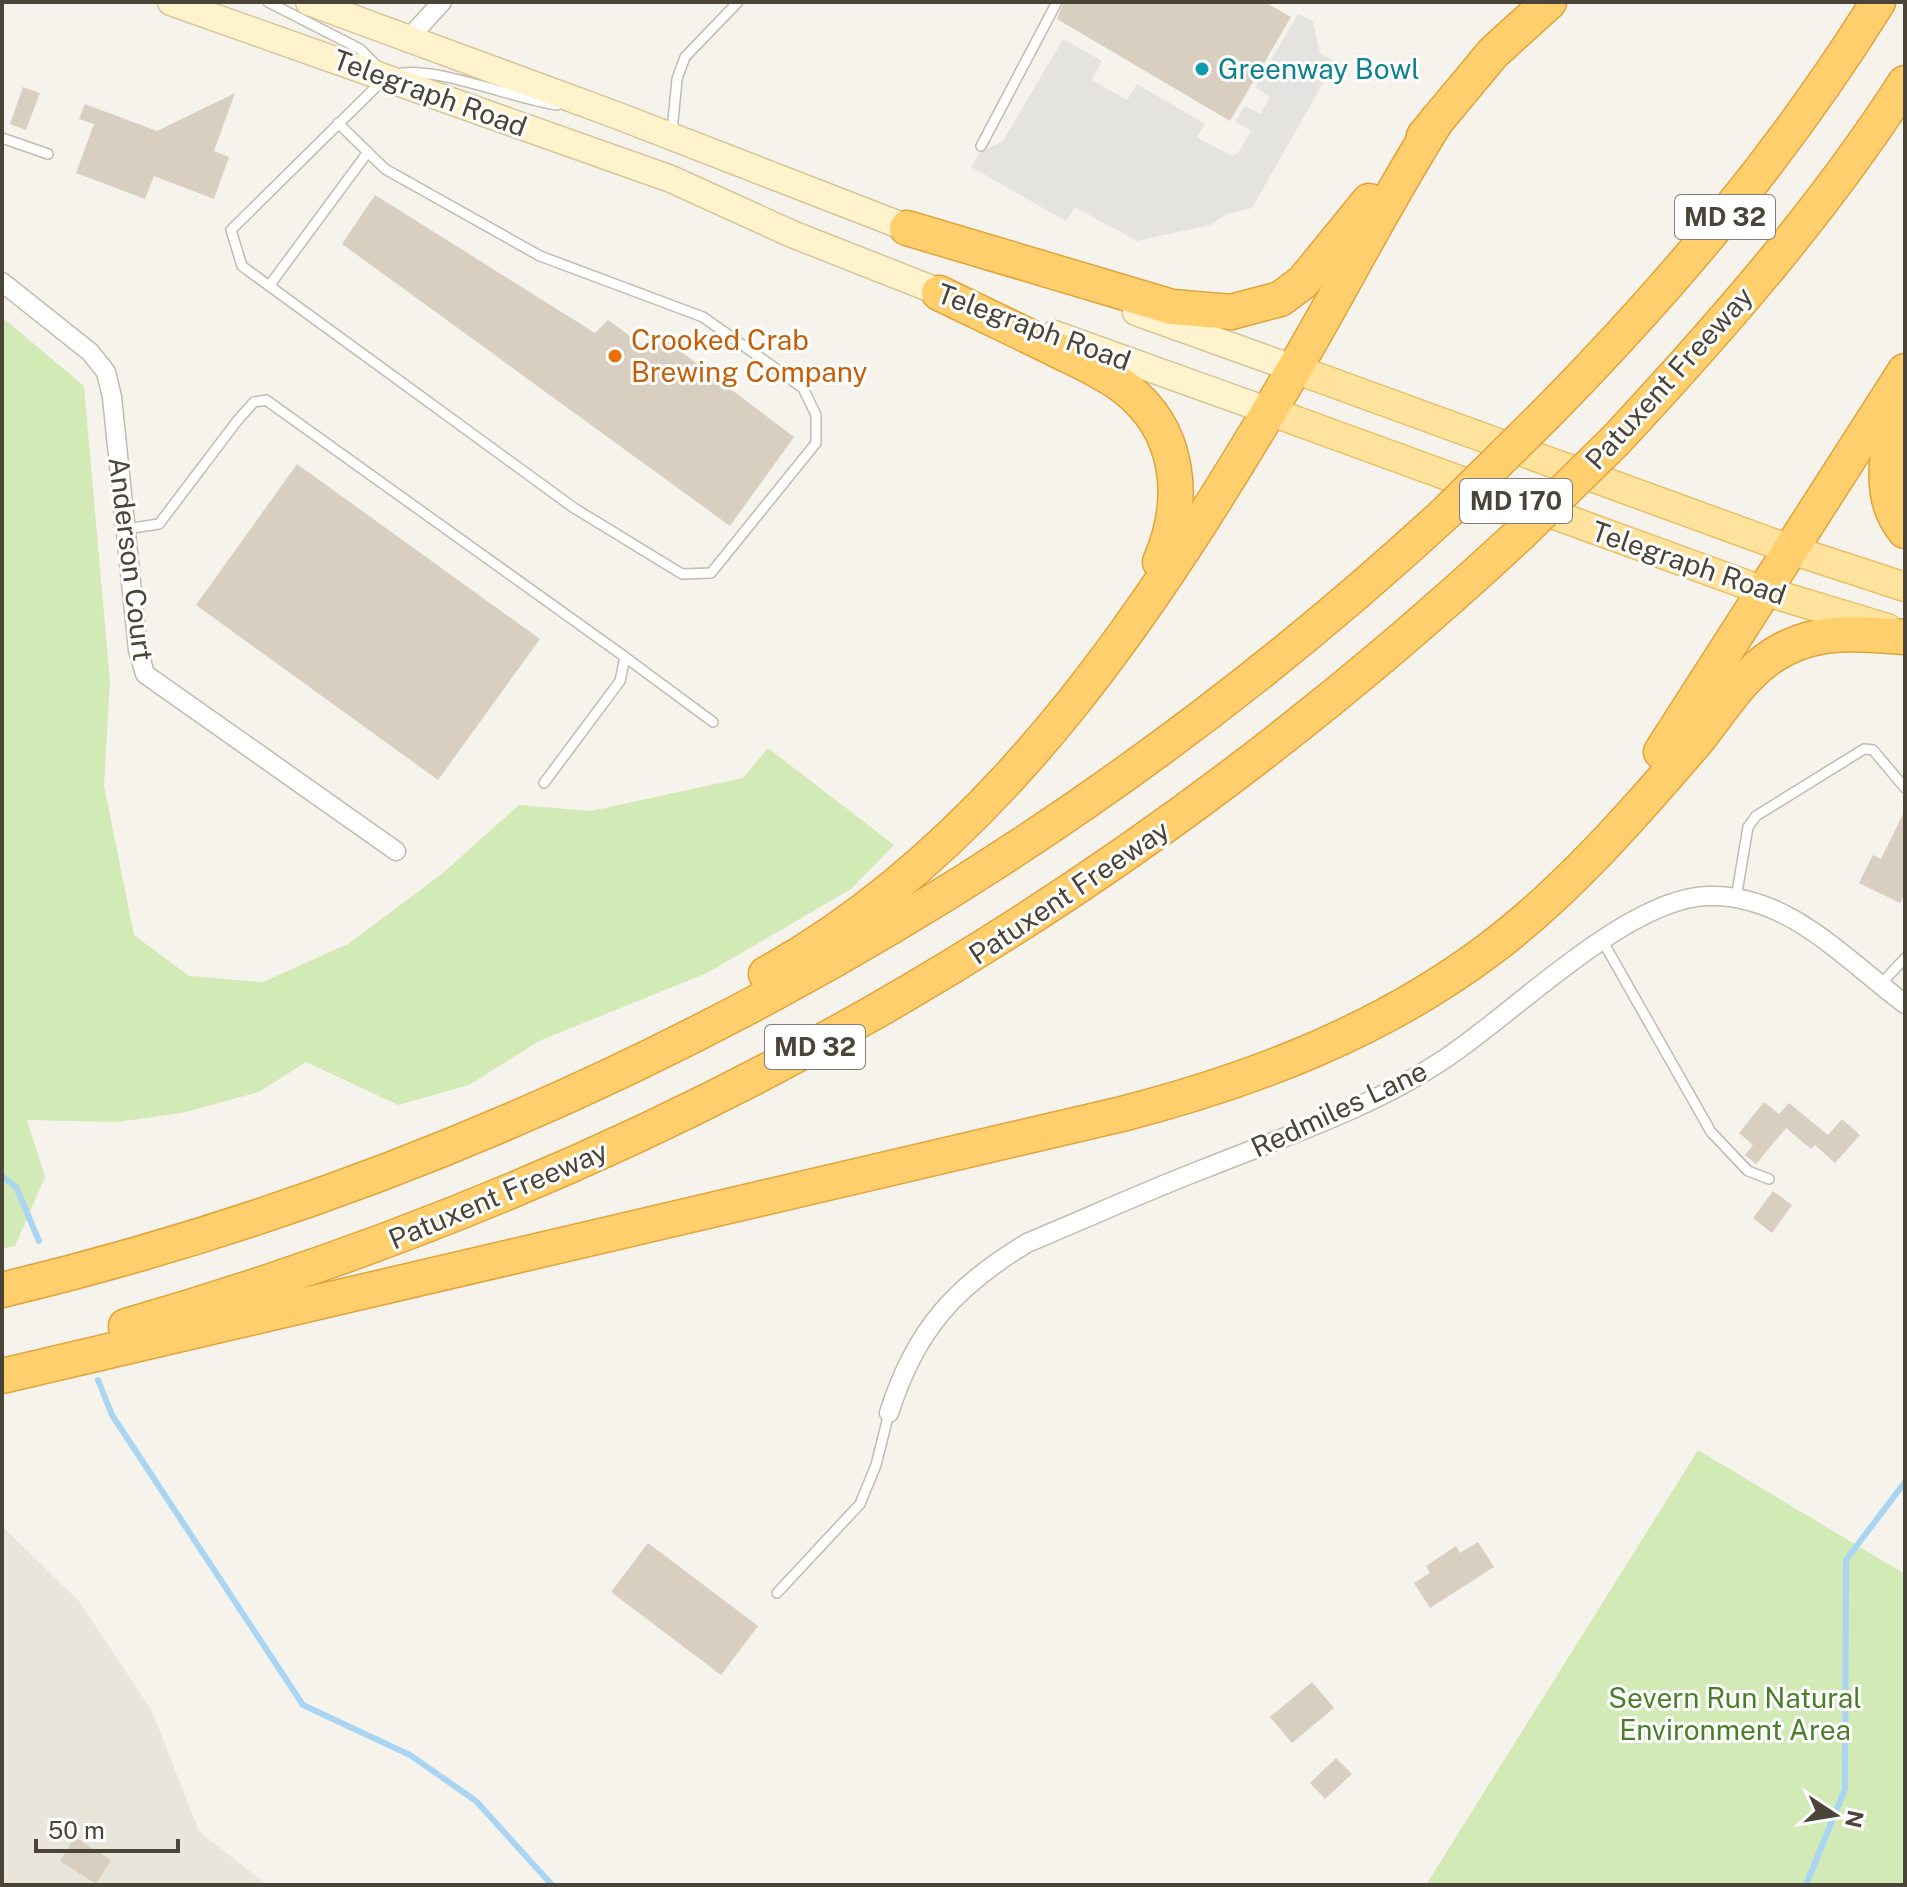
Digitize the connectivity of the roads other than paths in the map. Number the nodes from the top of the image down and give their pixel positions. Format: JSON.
{"nodes":[{"id":1,"x":171,"y":2,"type":"edge"},
{"id":2,"x":268,"y":2,"type":"edge"},
{"id":3,"x":309,"y":2,"type":"edge"},
{"id":4,"x":442,"y":2,"type":"edge"},
{"id":5,"x":738,"y":2,"type":"edge"},
{"id":6,"x":1057,"y":2,"type":"edge"},
{"id":7,"x":1549,"y":2,"type":"edge"},
{"id":8,"x":1878,"y":2,"type":"edge"},
{"id":9,"x":409,"y":38,"type":"junction"},
{"id":10,"x":386,"y":77,"type":"junction"},
{"id":11,"x":1905,"y":83,"type":"edge"},
{"id":12,"x":616,"y":115,"type":"junction"},
{"id":13,"x":1437,"y":120,"type":"junction"},
{"id":14,"x":338,"y":123,"type":"junction"},
{"id":15,"x":671,"y":136,"type":"junction"},
{"id":16,"x":2,"y":138,"type":"edge"},
{"id":17,"x":981,"y":146,"type":"dead end"},
{"id":18,"x":368,"y":152,"type":"junction"},
{"id":19,"x":48,"y":154,"type":"dead end"},
{"id":20,"x":907,"y":228,"type":"junction"},
{"id":21,"x":2,"y":282,"type":"edge"},
{"id":22,"x":269,"y":286,"type":"junction"},
{"id":23,"x":939,"y":293,"type":"junction"},
{"id":24,"x":1295,"y":369,"type":"junction"},
{"id":25,"x":1905,"y":371,"type":"edge"},
{"id":26,"x":1905,"y":395,"type":"edge"},
{"id":27,"x":1269,"y":411,"type":"junction"},
{"id":28,"x":126,"y":529,"type":"junction"},
{"id":29,"x":1905,"y":531,"type":"edge"},
{"id":30,"x":1792,"y":550,"type":"junction"},
{"id":31,"x":1905,"y":587,"type":"edge"},
{"id":32,"x":1764,"y":591,"type":"junction"},
{"id":33,"x":1126,"y":630,"type":"junction"},
{"id":34,"x":1905,"y":635,"type":"edge"},
{"id":35,"x":625,"y":657,"type":"junction"},
{"id":36,"x":713,"y":722,"type":"dead end"},
{"id":37,"x":544,"y":783,"type":"dead end"},
{"id":38,"x":1905,"y":788,"type":"edge"},
{"id":39,"x":396,"y":851,"type":"dead end"},
{"id":40,"x":1579,"y":871,"type":"junction"},
{"id":41,"x":1736,"y":898,"type":"junction"},
{"id":42,"x":1602,"y":940,"type":"junction"},
{"id":43,"x":1905,"y":958,"type":"edge"},
{"id":44,"x":1880,"y":985,"type":"junction"},
{"id":45,"x":1905,"y":1004,"type":"edge"},
{"id":46,"x":452,"y":1145,"type":"junction"},
{"id":47,"x":1769,"y":1179,"type":"dead end"},
{"id":48,"x":2,"y":1290,"type":"edge"},
{"id":49,"x":2,"y":1359,"type":"edge"},
{"id":50,"x":2,"y":1376,"type":"edge"},
{"id":51,"x":889,"y":1413,"type":"joint"},
{"id":52,"x":777,"y":1593,"type":"dead end"}],
"edges":[{"from":1,"to":10,"type":"main road","name":"Telegraph Road","number":"MD 170"},
{"from":2,"to":10,"type":"lane"},
{"from":3,"to":9,"type":"main road","name":"Telegraph Road","number":"MD 170"},
{"from":4,"to":9,"type":"street"},
{"from":5,"to":15,"type":"lane"},
{"from":6,"to":17,"type":"lane"},
{"from":7,"to":13,"type":"highway"},
{"from":8,"to":46,"type":"highway","number":"MD 32","bridge":true},
{"from":9,"to":12,"type":"main road","name":"Telegraph Road","number":"MD 170"},
{"from":10,"to":12,"type":"lane"},
{"from":10,"to":14,"type":"lane"},
{"from":10,"to":23,"type":"main road","name":"Telegraph Road","number":"MD 170"},
{"from":11,"to":49,"type":"highway","name":"Patuxent Freeway","number":"MD 32","bridge":true},
{"from":12,"to":15,"type":"main road","name":"Telegraph Road","number":"MD 170"},
{"from":13,"to":20,"type":"highway"},
{"from":13,"to":24,"type":"highway"},
{"from":14,"to":18,"type":"lane"},
{"from":14,"to":22,"type":"lane"},
{"from":15,"to":20,"type":"main road","name":"Telegraph Road","number":"MD 170"},
{"from":16,"to":19,"type":"lane"},
{"from":18,"to":22,"type":"lane"},
{"from":18,"to":22,"type":"lane"},
{"from":20,"to":24,"type":"main road","name":"Telegraph Road","number":"MD 170"},
{"from":21,"to":28,"type":"street","name":"Anderson Court"},
{"from":23,"to":27,"type":"main road","name":"Telegraph Road","number":"MD 170"},
{"from":23,"to":33,"type":"highway"},
{"from":24,"to":27,"type":"highway"},
{"from":24,"to":30,"type":"main road","name":"Telegraph Road","number":"MD 170"},
{"from":25,"to":30,"type":"highway"},
{"from":26,"to":29,"type":"highway"},
{"from":27,"to":32,"type":"main road","name":"Telegraph Road","number":"MD 170"},
{"from":27,"to":33,"type":"highway"},
{"from":28,"to":35,"type":"lane"},
{"from":28,"to":39,"type":"street","name":"Anderson Court"},
{"from":30,"to":31,"type":"main road","name":"Telegraph Road","number":"MD 170"},
{"from":30,"to":32,"type":"highway"},
{"from":32,"to":34,"type":"main road","name":"Telegraph Road","number":"MD 170"},
{"from":32,"to":40,"type":"highway"},
{"from":33,"to":46,"type":"highway"},
{"from":34,"to":40,"type":"highway"},
{"from":35,"to":36,"type":"lane"},
{"from":35,"to":37,"type":"lane"},
{"from":38,"to":41,"type":"lane"},
{"from":40,"to":50,"type":"highway"},
{"from":41,"to":42,"type":"street","name":"Redmiles Lane"},
{"from":41,"to":44,"type":"street","name":"Redmiles Lane"},
{"from":42,"to":47,"type":"lane"},
{"from":42,"to":51,"type":"street","name":"Redmiles Lane"},
{"from":43,"to":44,"type":"lane"},
{"from":44,"to":45,"type":"street","name":"Redmiles Lane"},
{"from":46,"to":48,"type":"highway","number":"MD 32"},
{"from":51,"to":52,"type":"lane"}]}
